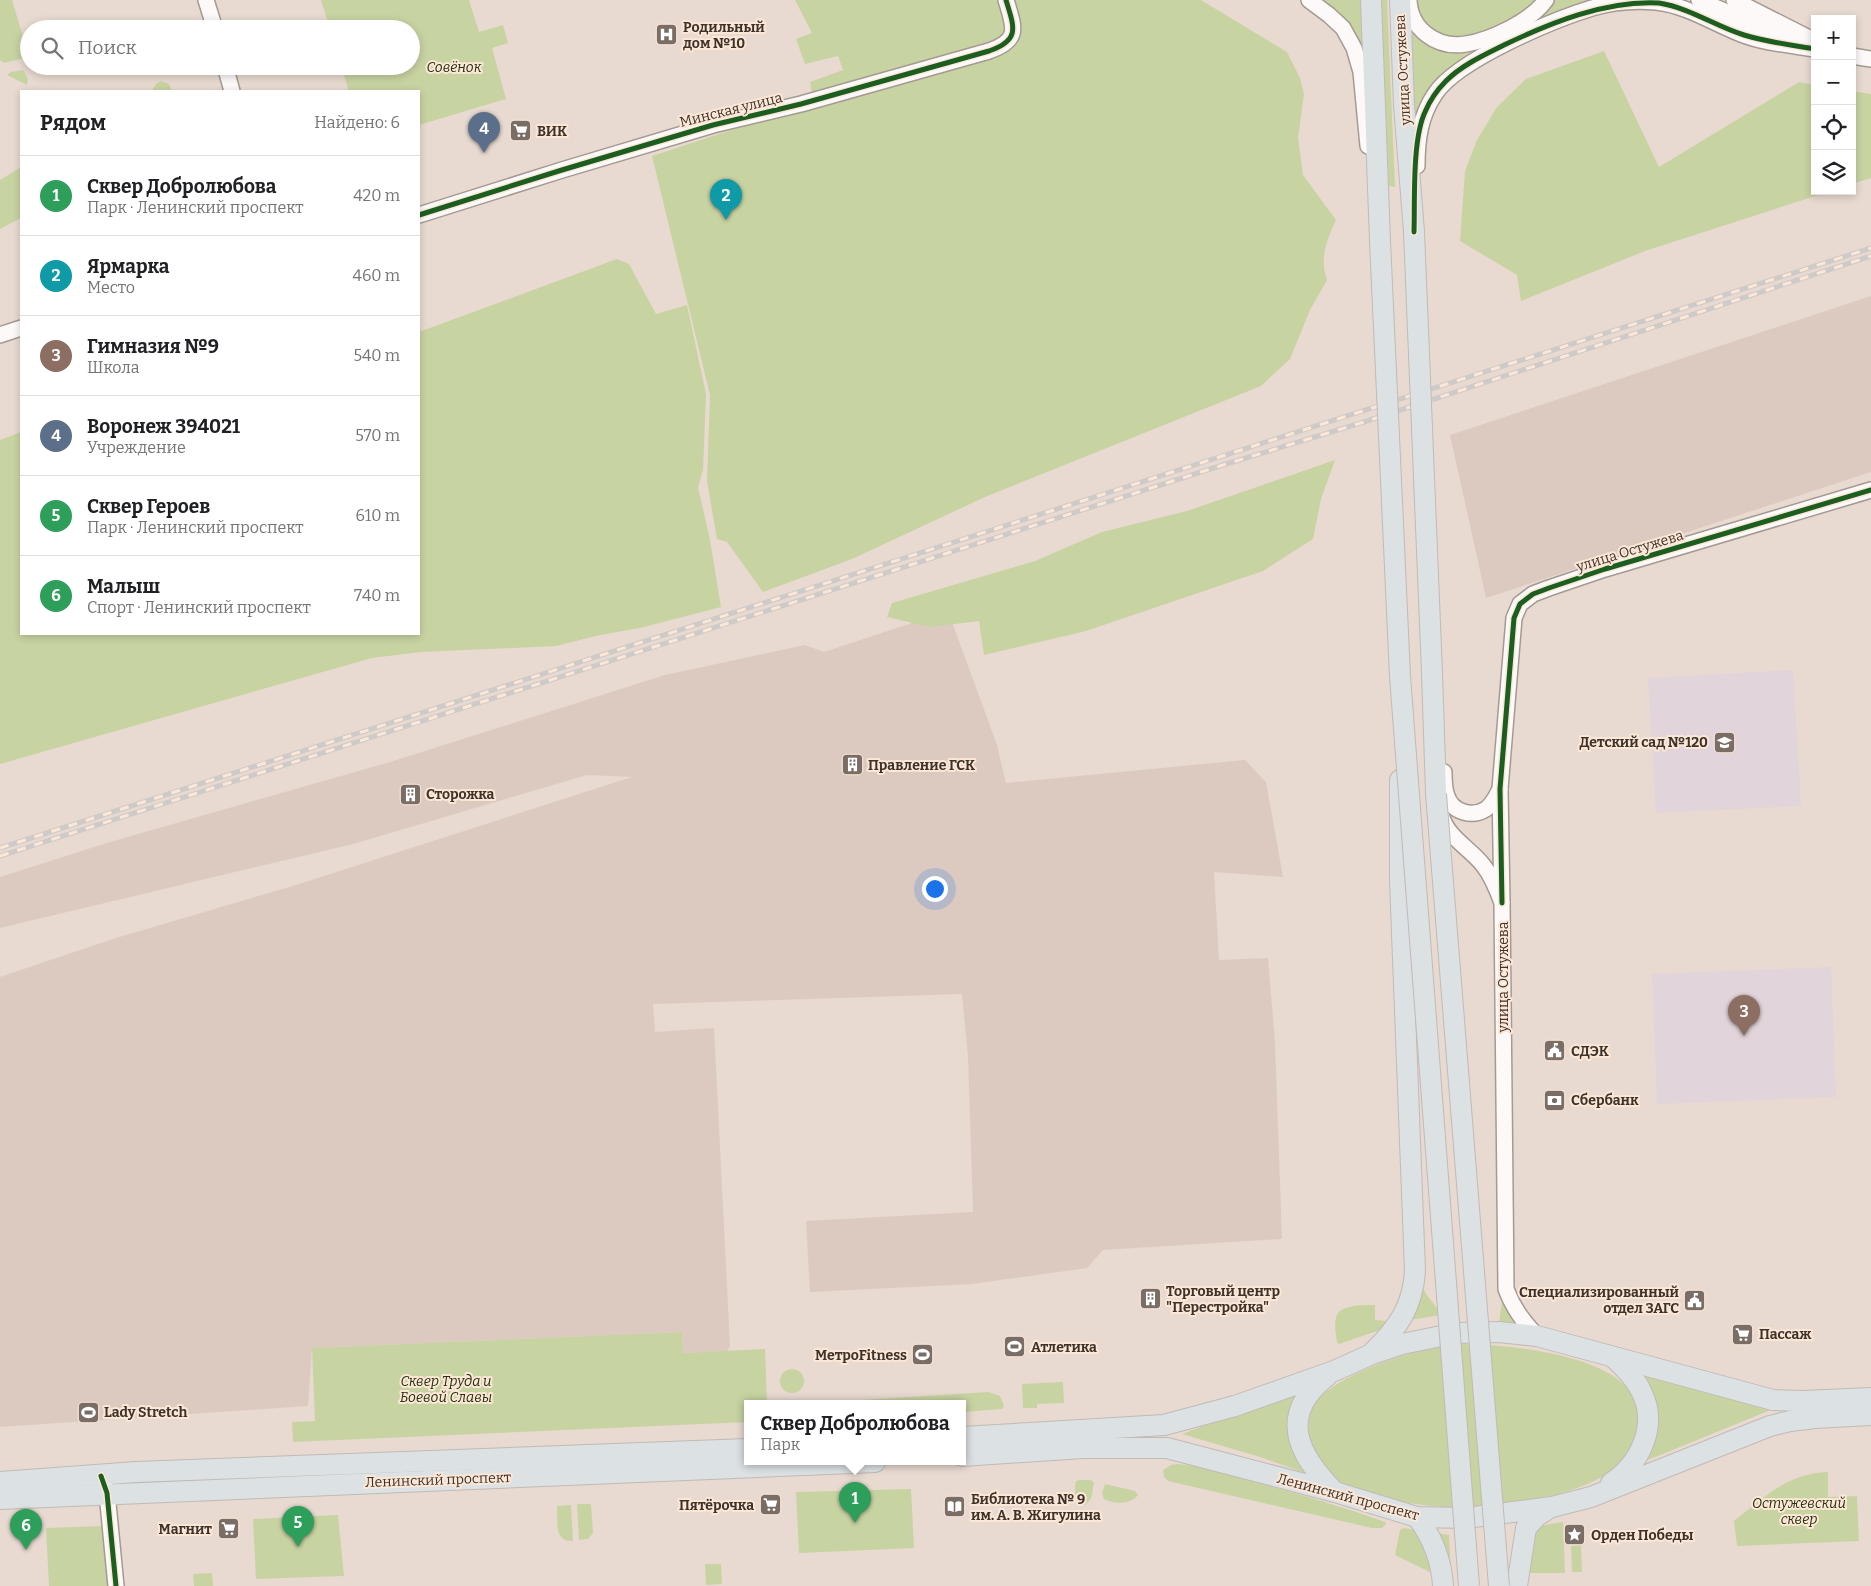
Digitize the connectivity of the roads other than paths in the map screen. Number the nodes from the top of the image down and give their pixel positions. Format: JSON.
{"nodes":[{"id":1,"x":206,"y":0,"type":"edge"},
{"id":2,"x":1006,"y":0,"type":"edge"},
{"id":3,"x":1309,"y":0,"type":"edge"},
{"id":4,"x":1371,"y":0,"type":"edge"},
{"id":5,"x":1400,"y":0,"type":"edge"},
{"id":6,"x":1408,"y":0,"type":"edge"},
{"id":7,"x":1546,"y":0,"type":"edge"},
{"id":8,"x":1699,"y":0,"type":"edge"},
{"id":9,"x":1734,"y":0,"type":"edge"},
{"id":10,"x":212,"y":20,"type":"edge"},
{"id":11,"x":1811,"y":39,"type":"edge"},
{"id":12,"x":1811,"y":44,"type":"edge"},
{"id":13,"x":1811,"y":48,"type":"edge"},
{"id":14,"x":1856,"y":57,"type":"edge"},
{"id":15,"x":1871,"y":59,"type":"edge"},
{"id":16,"x":228,"y":75,"type":"edge"},
{"id":17,"x":232,"y":90,"type":"edge"},
{"id":18,"x":420,"y":215,"type":"edge"},
{"id":19,"x":1414,"y":232,"type":"junction"},
{"id":20,"x":1380,"y":241,"type":"junction"},
{"id":21,"x":20,"y":328,"type":"edge"},
{"id":22,"x":0,"y":335,"type":"edge"},
{"id":23,"x":1871,"y":490,"type":"edge"},
{"id":24,"x":1432,"y":673,"type":"junction"},
{"id":25,"x":1400,"y":676,"type":"junction"},
{"id":26,"x":1500,"y":789,"type":"junction"},
{"id":27,"x":1436,"y":794,"type":"junction"},
{"id":28,"x":1502,"y":902,"type":"junction"},
{"id":29,"x":1537,"y":1336,"type":"junction"},
{"id":30,"x":1372,"y":1354,"type":"junction"},
{"id":31,"x":1612,"y":1356,"type":"junction"},
{"id":32,"x":1334,"y":1371,"type":"junction"},
{"id":33,"x":1871,"y":1398,"type":"edge"},
{"id":34,"x":1871,"y":1415,"type":"edge"},
{"id":35,"x":966,"y":1436,"type":"edge"},
{"id":36,"x":744,"y":1449,"type":"edge"},
{"id":37,"x":966,"y":1456,"type":"edge"},
{"id":38,"x":774,"y":1465,"type":"edge"},
{"id":39,"x":0,"y":1482,"type":"edge"},
{"id":40,"x":104,"y":1485,"type":"junction"},
{"id":41,"x":1334,"y":1492,"type":"junction"},
{"id":42,"x":1590,"y":1497,"type":"junction"},
{"id":43,"x":0,"y":1499,"type":"edge"},
{"id":44,"x":1552,"y":1507,"type":"junction"},
{"id":45,"x":1417,"y":1517,"type":"junction"},
{"id":46,"x":116,"y":1586,"type":"edge"},
{"id":47,"x":1443,"y":1586,"type":"edge"},
{"id":48,"x":1469,"y":1586,"type":"edge"},
{"id":49,"x":1499,"y":1586,"type":"edge"},
{"id":50,"x":1517,"y":1586,"type":"edge"}],
"edges":[{"from":1,"to":10,"type":"street"},
{"from":2,"to":18,"type":"street","name":"Минская улица"},
{"from":3,"to":20,"type":"street"},
{"from":4,"to":20,"type":"main road","name":"улица Остужева"},
{"from":5,"to":19,"type":"main road","name":"улица Остужева"},
{"from":6,"to":7,"type":"street"},
{"from":8,"to":12,"type":"street"},
{"from":9,"to":11,"type":"street"},
{"from":13,"to":19,"type":"street"},
{"from":14,"to":15,"type":"street"},
{"from":16,"to":17,"type":"street"},
{"from":19,"to":24,"type":"main road","name":"улица Остужева","bridge":true},
{"from":20,"to":25,"type":"main road","name":"улица Остужева","bridge":true},
{"from":21,"to":22,"type":"street"},
{"from":23,"to":26,"type":"street","name":"улица Остужева"},
{"from":24,"to":26,"type":"street"},
{"from":24,"to":27,"type":"main road","name":"улица Остужева"},
{"from":25,"to":30,"type":"main road","name":"улица Остужева"},
{"from":25,"to":48,"type":"main road","bridge":true},
{"from":26,"to":28,"type":"street","name":"улица Остужева"},
{"from":27,"to":28,"type":"street","name":"улица Остужева"},
{"from":27,"to":49,"type":"main road","bridge":true},
{"from":28,"to":29,"type":"street","name":"улица Остужева"},
{"from":29,"to":30,"type":"main road"},
{"from":29,"to":31,"type":"main road"},
{"from":30,"to":32,"type":"main road"},
{"from":31,"to":33,"type":"main road"},
{"from":31,"to":42,"type":"main road"},
{"from":32,"to":35,"type":"main road"},
{"from":32,"to":41,"type":"main road"},
{"from":34,"to":42,"type":"main road","name":"Ленинский проспект"},
{"from":36,"to":40,"type":"main road","name":"Ленинский проспект"},
{"from":37,"to":41,"type":"main road","name":"Ленинский проспект"},
{"from":38,"to":40,"type":"main road","name":"Ленинский проспект"},
{"from":39,"to":40,"type":"main road","name":"Ленинский проспект"},
{"from":40,"to":43,"type":"main road","name":"Ленинский проспект"},
{"from":40,"to":46,"type":"street"},
{"from":41,"to":45,"type":"main road","name":"Ленинский проспект"},
{"from":42,"to":44,"type":"main road","name":"Ленинский проспект"},
{"from":44,"to":45,"type":"main road","name":"Ленинский проспект"},
{"from":44,"to":50,"type":"main road"},
{"from":45,"to":47,"type":"main road"}]}
